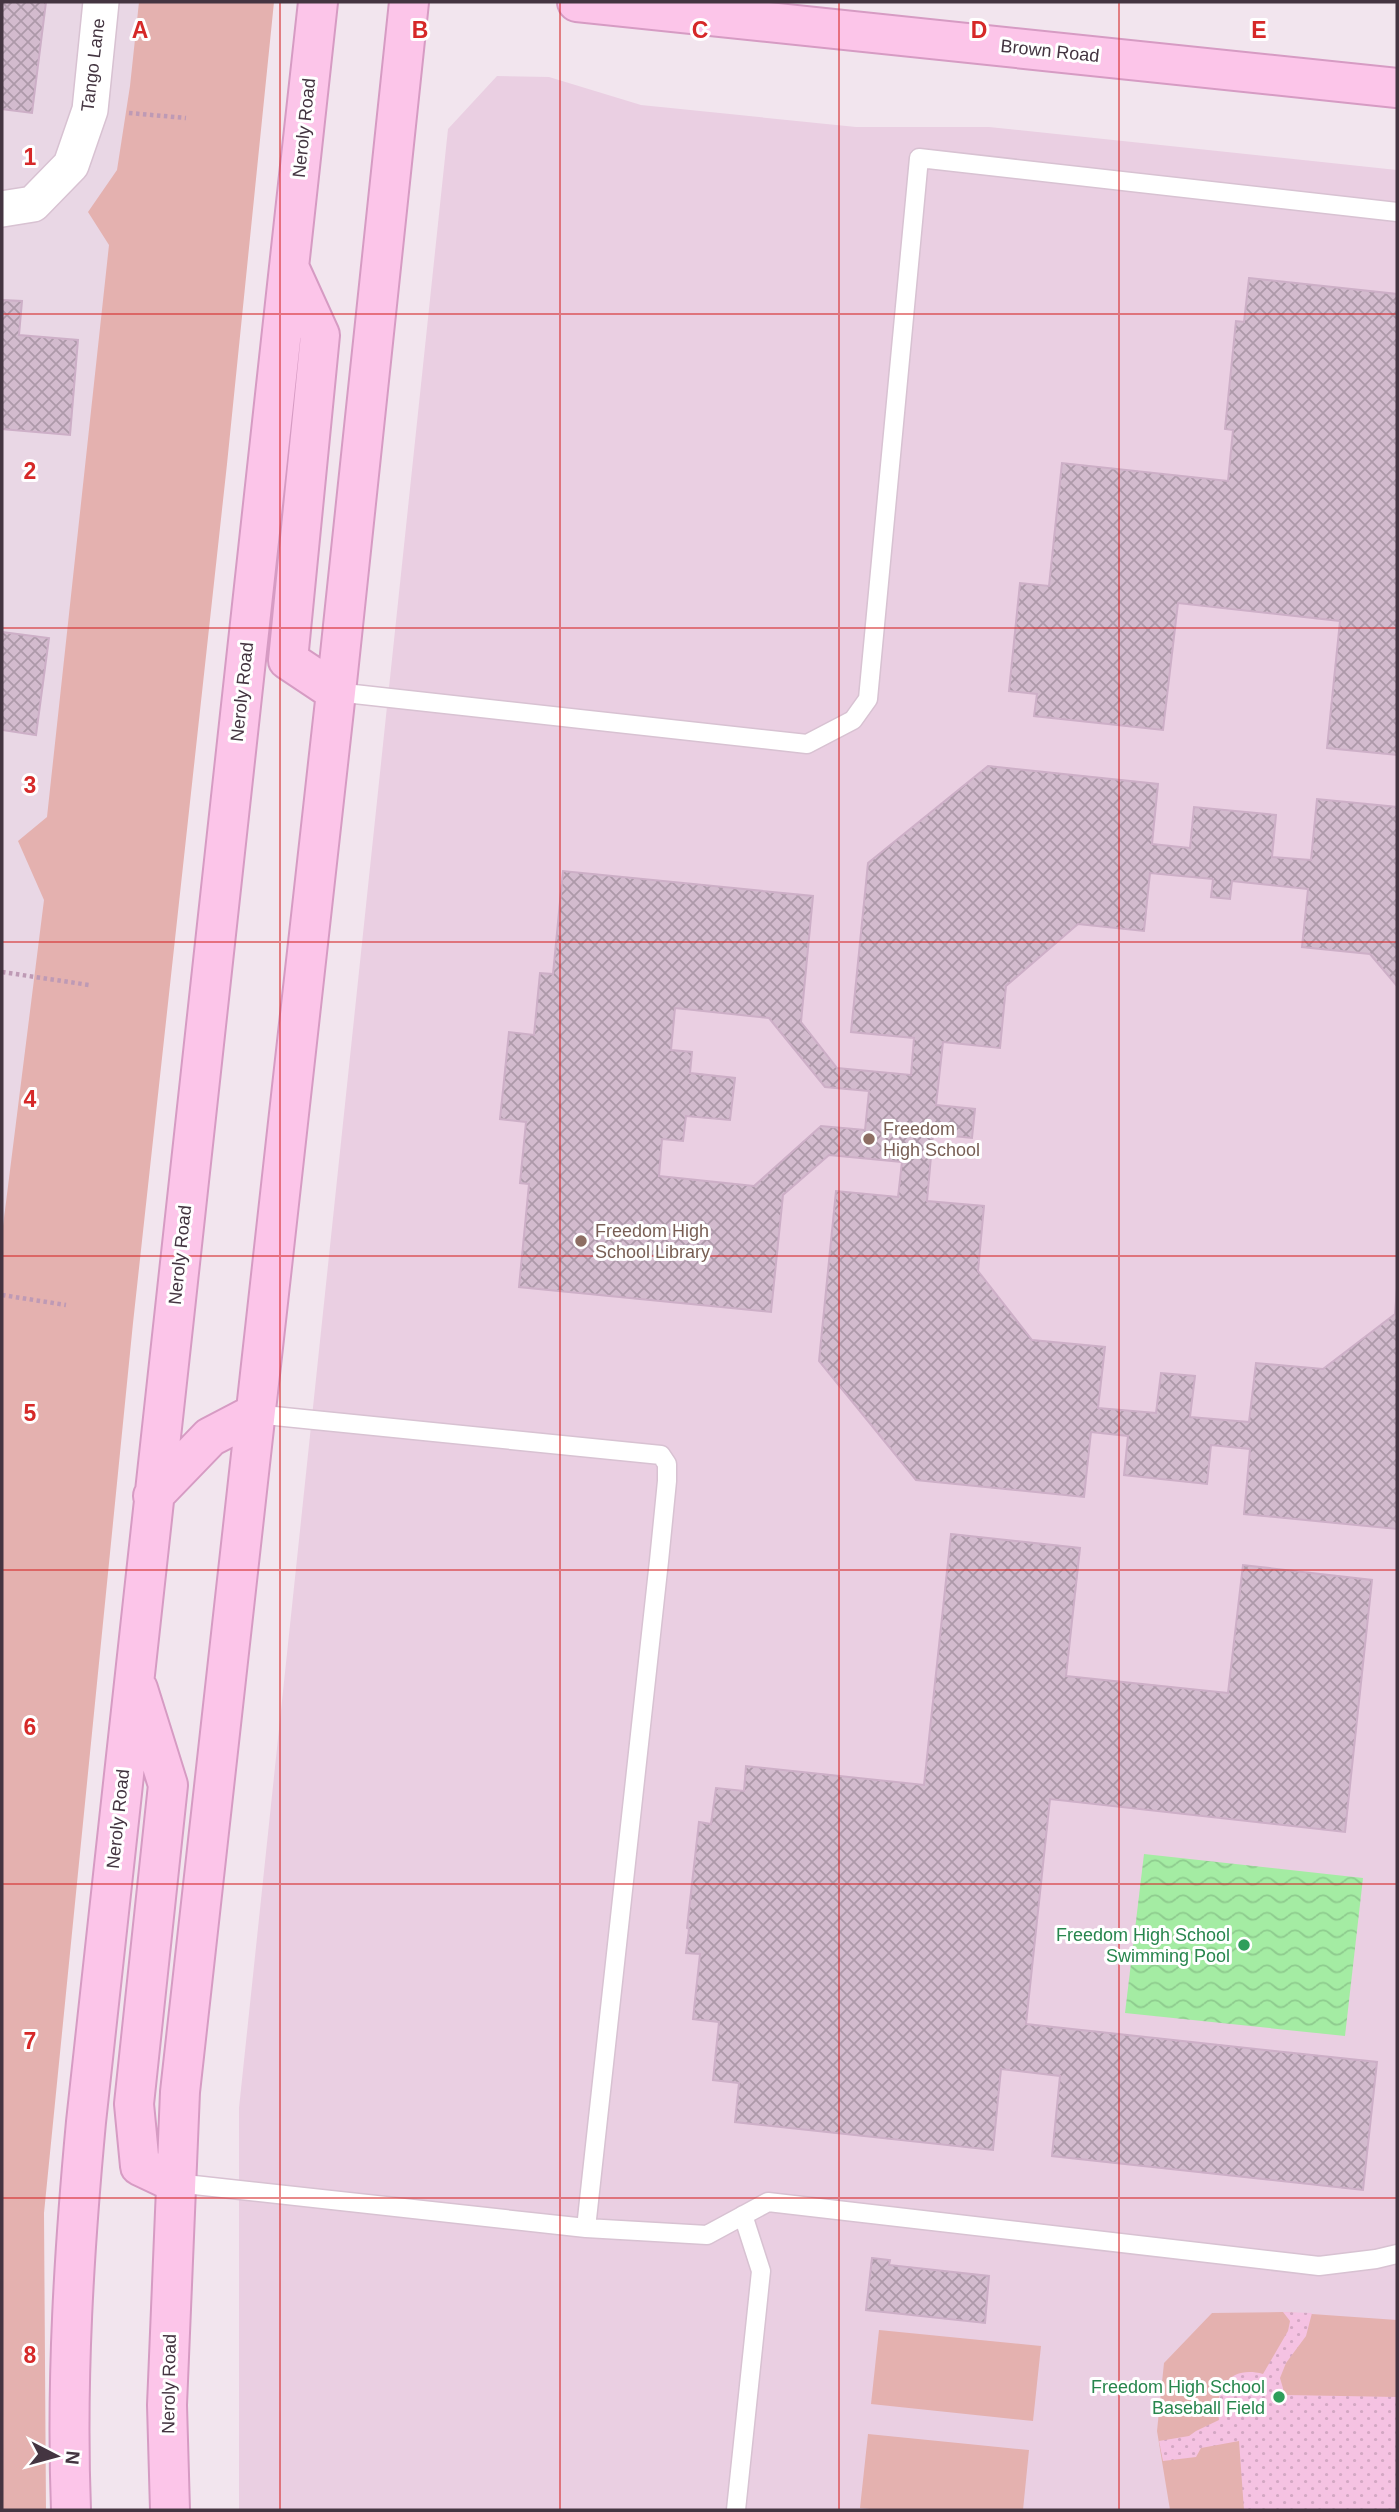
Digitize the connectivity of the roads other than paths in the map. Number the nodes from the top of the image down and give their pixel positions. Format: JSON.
{"nodes":[{"id":1,"x":101,"y":2,"type":"edge"},
{"id":2,"x":318,"y":2,"type":"edge"},
{"id":3,"x":409,"y":2,"type":"edge"},
{"id":4,"x":577,"y":2,"type":"edge"},
{"id":5,"x":1397,"y":88,"type":"edge"},
{"id":6,"x":2,"y":209,"type":"edge"},
{"id":7,"x":1397,"y":212,"type":"edge"},
{"id":8,"x":289,"y":267,"type":"junction"},
{"id":9,"x":336,"y":692,"type":"junction"},
{"id":10,"x":254,"y":1414,"type":"junction"},
{"id":11,"x":153,"y":1496,"type":"junction"},
{"id":12,"x":134,"y":1674,"type":"junction"},
{"id":13,"x":176,"y":2183,"type":"junction"},
{"id":14,"x":743,"y":2215,"type":"junction"},
{"id":15,"x":586,"y":2228,"type":"junction"},
{"id":16,"x":1397,"y":2254,"type":"edge"},
{"id":17,"x":71,"y":2510,"type":"edge"},
{"id":18,"x":170,"y":2510,"type":"edge"},
{"id":19,"x":736,"y":2510,"type":"edge"}],
"edges":[{"from":1,"to":6,"type":"street","name":"Tango Lane"},
{"from":2,"to":8,"type":"street","name":"Neroly Road"},
{"from":3,"to":9,"type":"street","name":"Neroly Road"},
{"from":4,"to":5,"type":"street","name":"Brown Road"},
{"from":7,"to":9,"type":"lane"},
{"from":8,"to":9,"type":"street"},
{"from":8,"to":11,"type":"street","name":"Neroly Road"},
{"from":9,"to":10,"type":"street","name":"Neroly Road"},
{"from":10,"to":11,"type":"street"},
{"from":10,"to":13,"type":"street","name":"Neroly Road"},
{"from":10,"to":15,"type":"lane"},
{"from":11,"to":12,"type":"street","name":"Neroly Road"},
{"from":12,"to":13,"type":"street"},
{"from":12,"to":17,"type":"street","name":"Neroly Road"},
{"from":13,"to":15,"type":"lane"},
{"from":13,"to":18,"type":"street","name":"Neroly Road"},
{"from":14,"to":15,"type":"lane"},
{"from":14,"to":16,"type":"lane"},
{"from":14,"to":19,"type":"lane"}]}
